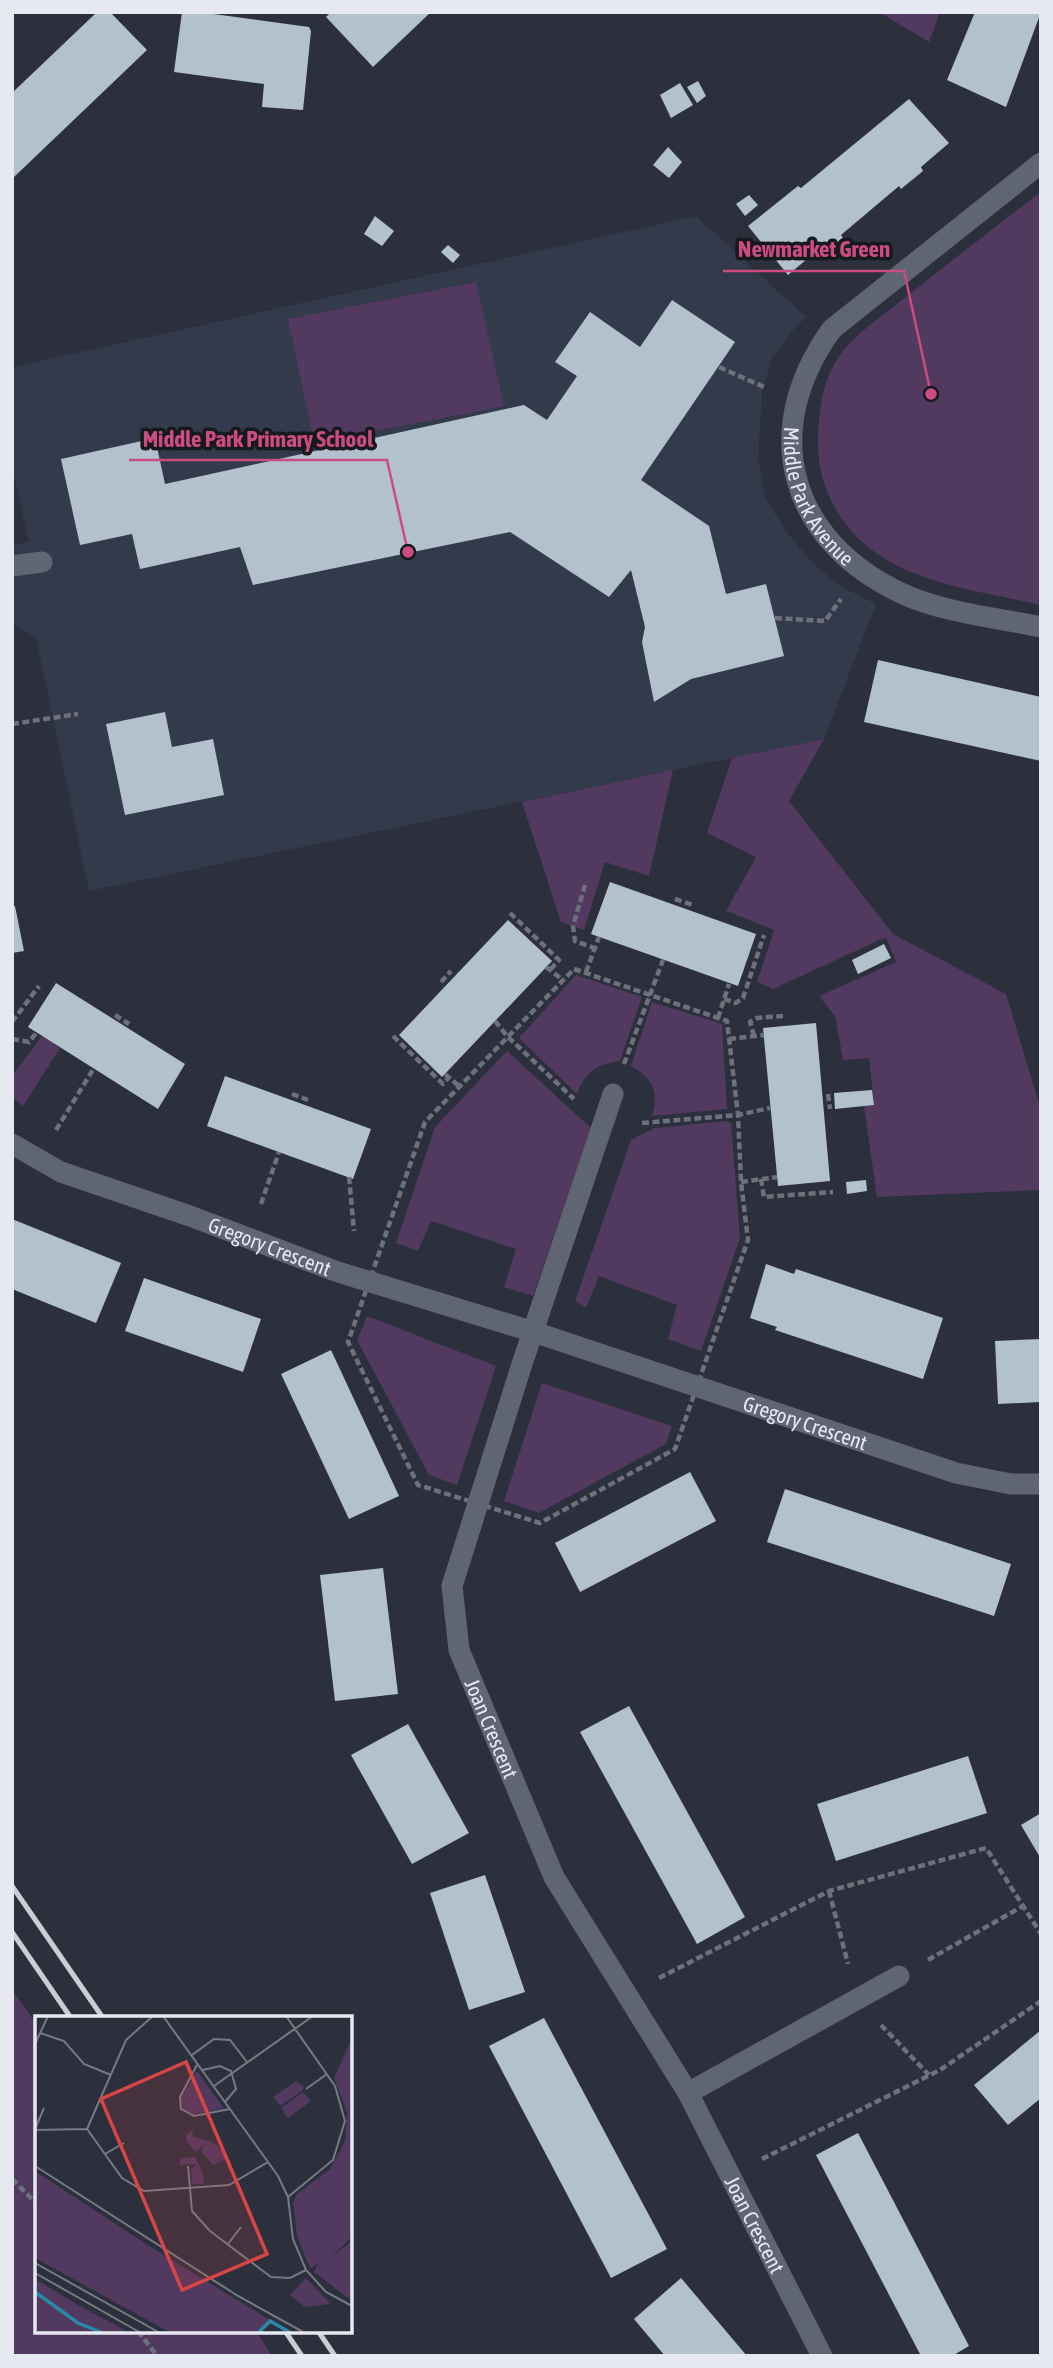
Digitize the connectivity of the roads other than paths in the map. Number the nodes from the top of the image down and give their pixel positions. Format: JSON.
{"nodes":[{"id":1,"x":1041,"y":163,"type":"edge"},
{"id":2,"x":42,"y":562,"type":"dead end"},
{"id":3,"x":12,"y":566,"type":"edge"},
{"id":4,"x":1041,"y":627,"type":"edge"},
{"id":5,"x":613,"y":1094,"type":"road end"},
{"id":6,"x":12,"y":1144,"type":"edge"},
{"id":7,"x":534,"y":1332,"type":"junction"},
{"id":8,"x":1041,"y":1485,"type":"edge"},
{"id":9,"x":899,"y":1976,"type":"road end"},
{"id":10,"x":688,"y":2093,"type":"junction"},
{"id":11,"x":822,"y":2356,"type":"edge"}],
"edges":[{"from":1,"to":4,"type":"street","name":"Middle Park Avenue"},
{"from":2,"to":3,"type":"street"},
{"from":5,"to":7,"type":"street"},
{"from":6,"to":7,"type":"street","name":"Gregory Crescent"},
{"from":7,"to":8,"type":"street","name":"Gregory Crescent"},
{"from":7,"to":10,"type":"street","name":"Joan Crescent"},
{"from":9,"to":10,"type":"street"},
{"from":10,"to":11,"type":"street","name":"Joan Crescent"}]}
